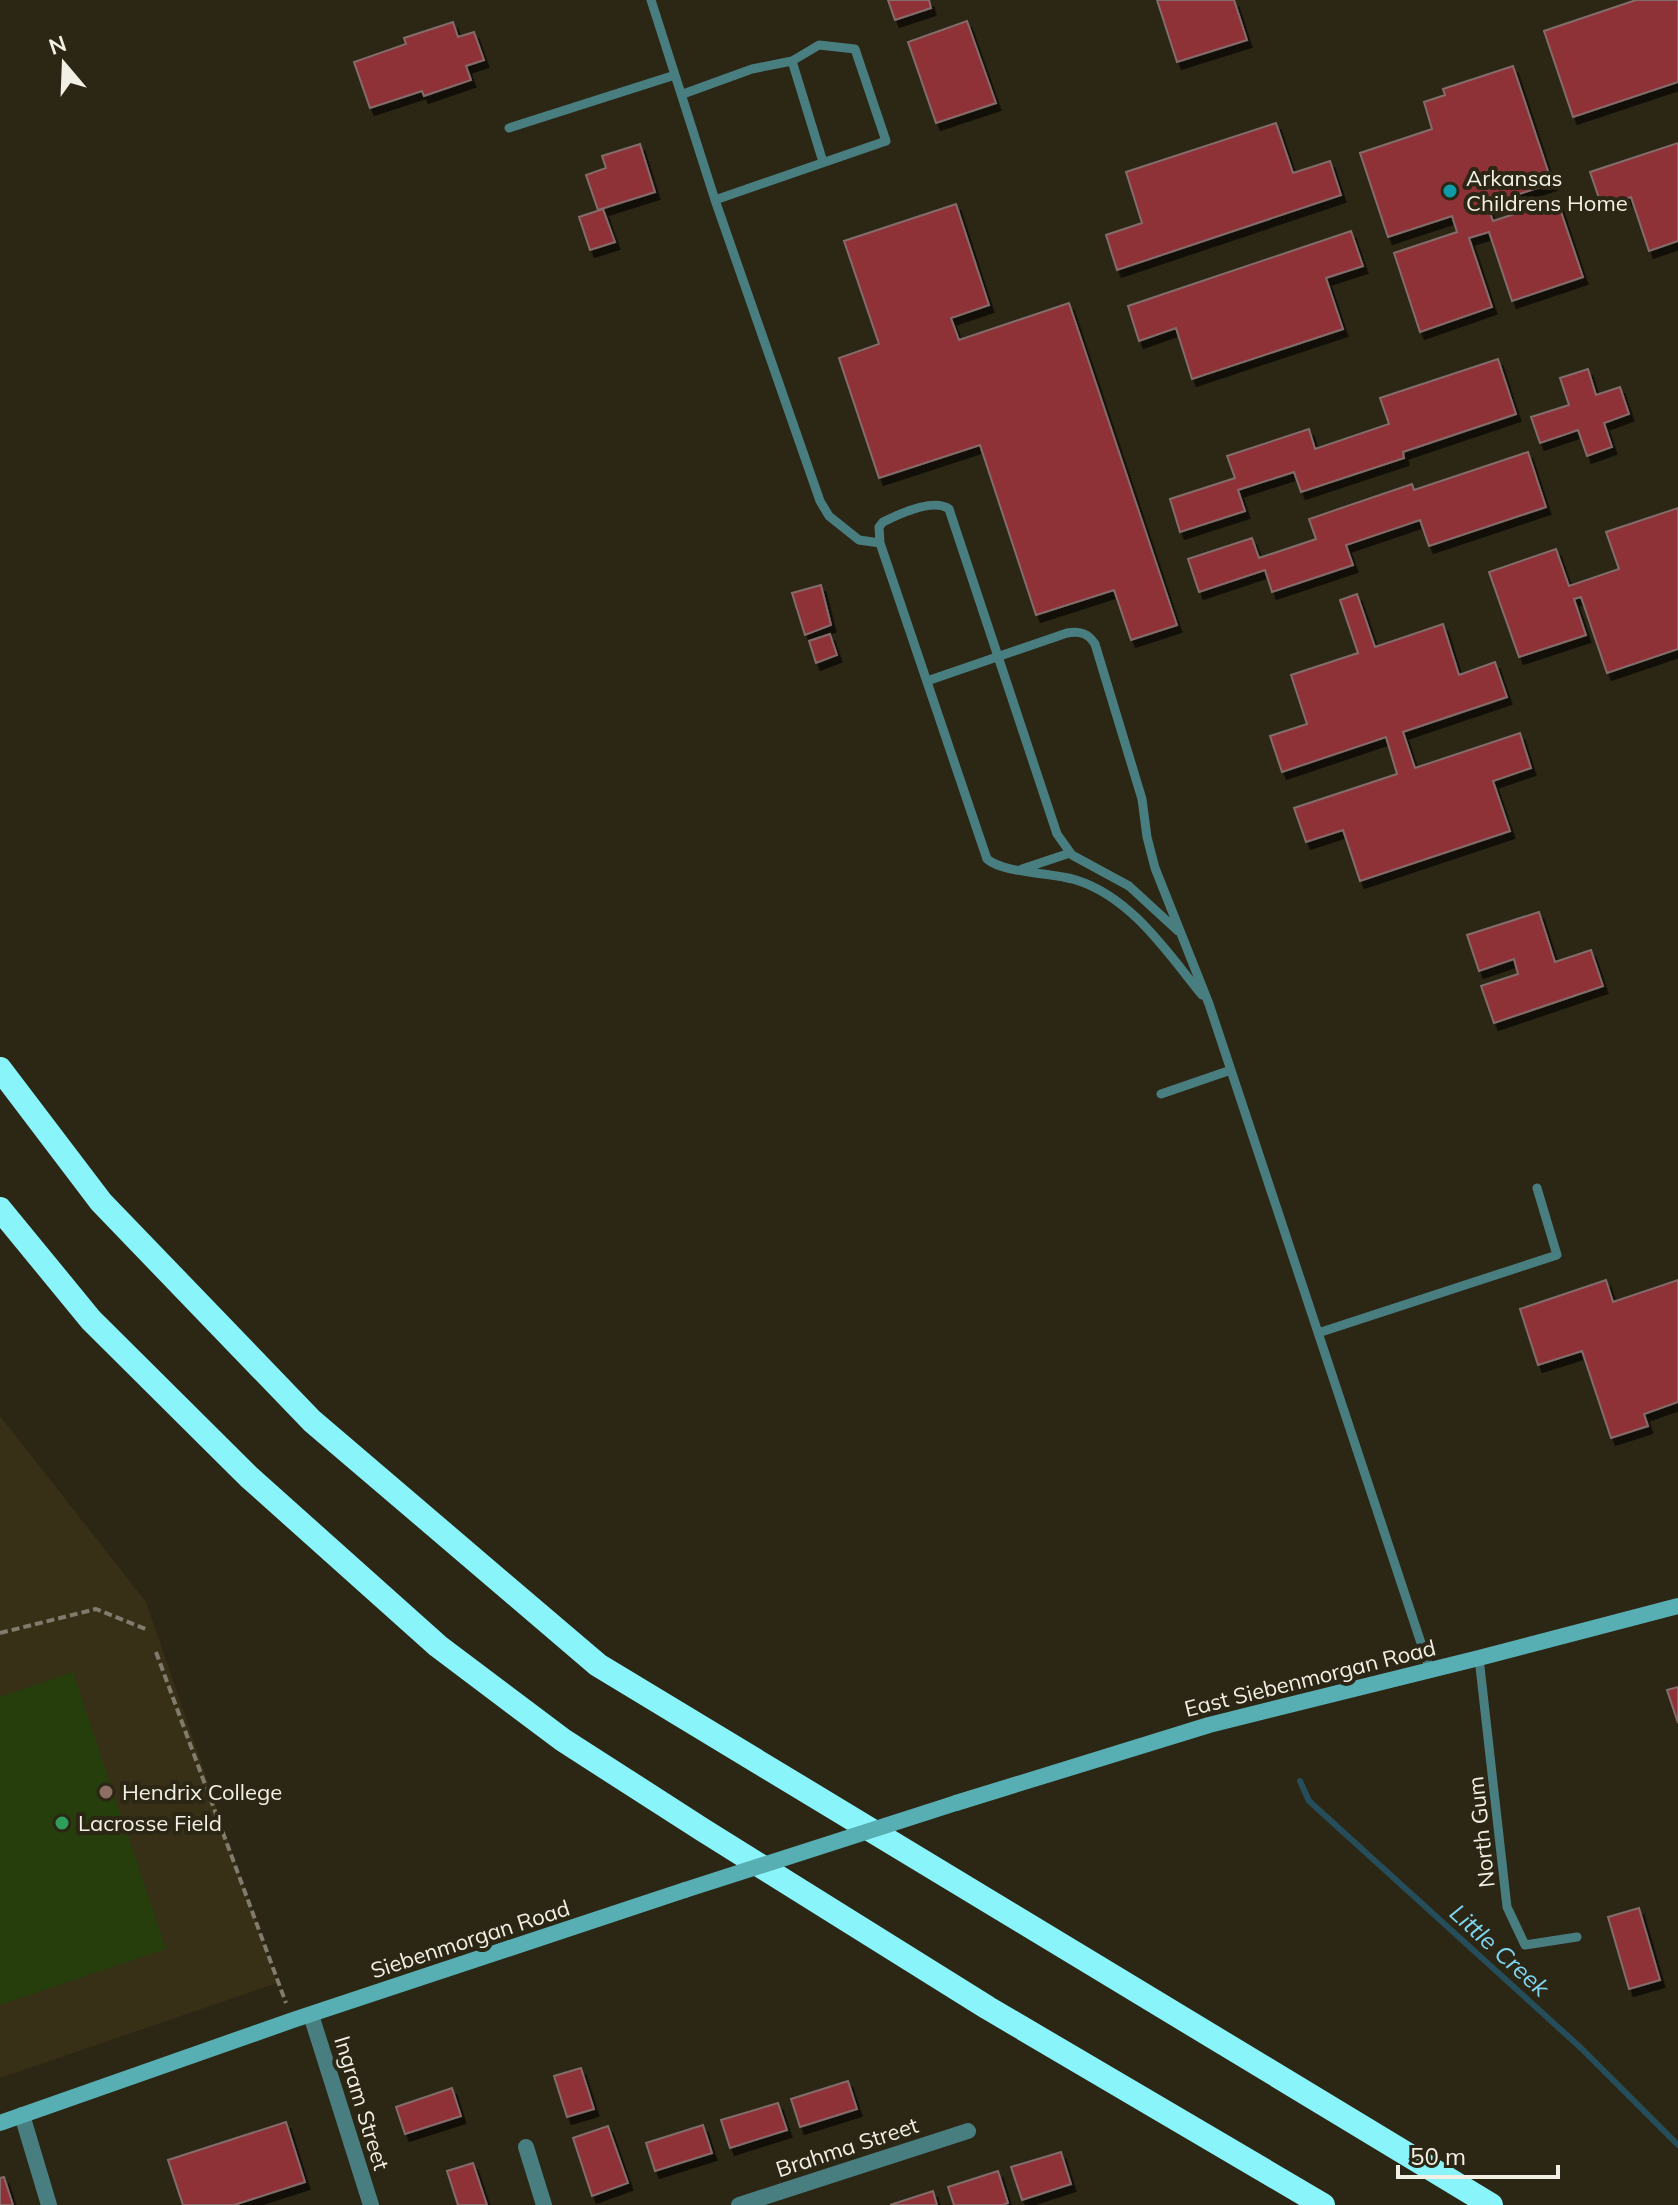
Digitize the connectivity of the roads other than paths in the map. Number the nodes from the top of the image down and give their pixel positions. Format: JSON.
{"nodes":[{"id":1,"x":651,"y":0,"type":"edge"},
{"id":2,"x":792,"y":61,"type":"junction"},
{"id":3,"x":675,"y":75,"type":"junction"},
{"id":4,"x":683,"y":94,"type":"junction"},
{"id":5,"x":509,"y":128,"type":"dead end"},
{"id":6,"x":823,"y":162,"type":"junction"},
{"id":7,"x":715,"y":200,"type":"junction"},
{"id":8,"x":880,"y":543,"type":"junction"},
{"id":9,"x":998,"y":656,"type":"junction"},
{"id":10,"x":927,"y":681,"type":"junction"},
{"id":11,"x":1070,"y":853,"type":"junction"},
{"id":12,"x":1019,"y":871,"type":"junction"},
{"id":13,"x":1181,"y":934,"type":"junction"},
{"id":14,"x":1209,"y":1004,"type":"junction"},
{"id":15,"x":0,"y":1069,"type":"edge"},
{"id":16,"x":1231,"y":1070,"type":"junction"},
{"id":17,"x":1161,"y":1094,"type":"dead end"},
{"id":18,"x":1537,"y":1188,"type":"dead end"},
{"id":19,"x":0,"y":1209,"type":"edge"},
{"id":20,"x":1318,"y":1333,"type":"junction"},
{"id":21,"x":1678,"y":1606,"type":"edge"},
{"id":22,"x":1479,"y":1658,"type":"junction"},
{"id":23,"x":1430,"y":1670,"type":"junction"},
{"id":24,"x":956,"y":1803,"type":"joint"},
{"id":25,"x":1577,"y":1937,"type":"dead end"},
{"id":26,"x":311,"y":2015,"type":"junction"},
{"id":27,"x":22,"y":2115,"type":"junction"},
{"id":28,"x":0,"y":2123,"type":"edge"},
{"id":29,"x":968,"y":2131,"type":"dead end"},
{"id":30,"x":526,"y":2147,"type":"dead end"},
{"id":31,"x":49,"y":2205,"type":"edge"},
{"id":32,"x":371,"y":2205,"type":"edge"},
{"id":33,"x":544,"y":2205,"type":"edge"},
{"id":34,"x":739,"y":2205,"type":"edge"},
{"id":35,"x":1323,"y":2205,"type":"edge"},
{"id":36,"x":1491,"y":2205,"type":"edge"}],
"edges":[{"from":1,"to":3,"type":"lane"},
{"from":2,"to":4,"type":"lane"},
{"from":2,"to":6,"type":"lane"},
{"from":2,"to":6,"type":"lane"},
{"from":3,"to":4,"type":"lane"},
{"from":3,"to":5,"type":"lane"},
{"from":4,"to":7,"type":"lane"},
{"from":6,"to":7,"type":"lane"},
{"from":7,"to":8,"type":"lane"},
{"from":8,"to":9,"type":"lane"},
{"from":8,"to":10,"type":"lane"},
{"from":9,"to":10,"type":"lane"},
{"from":9,"to":11,"type":"lane"},
{"from":9,"to":13,"type":"lane"},
{"from":10,"to":12,"type":"lane"},
{"from":11,"to":12,"type":"lane"},
{"from":11,"to":13,"type":"lane"},
{"from":12,"to":14,"type":"lane"},
{"from":13,"to":14,"type":"lane"},
{"from":14,"to":16,"type":"lane"},
{"from":15,"to":36,"type":"highway"},
{"from":16,"to":17,"type":"lane"},
{"from":16,"to":20,"type":"lane"},
{"from":18,"to":20,"type":"lane"},
{"from":19,"to":35,"type":"highway"},
{"from":20,"to":23,"type":"lane"},
{"from":21,"to":22,"type":"street","name":"East Siebenmorgan Road"},
{"from":22,"to":23,"type":"street","name":"East Siebenmorgan Road"},
{"from":22,"to":25,"type":"lane","name":"North Gum"},
{"from":23,"to":24,"type":"street","name":"East Siebenmorgan Road"},
{"from":24,"to":26,"type":"street","name":"Siebenmorgan Road","bridge":true},
{"from":26,"to":27,"type":"street","name":"Siebenmorgan Road"},
{"from":26,"to":32,"type":"street","name":"Ingram Street"},
{"from":27,"to":28,"type":"street","name":"Siebenmorgan Road"},
{"from":27,"to":31,"type":"street"},
{"from":29,"to":34,"type":"street","name":"Brahma Street"},
{"from":30,"to":33,"type":"street"}]}
